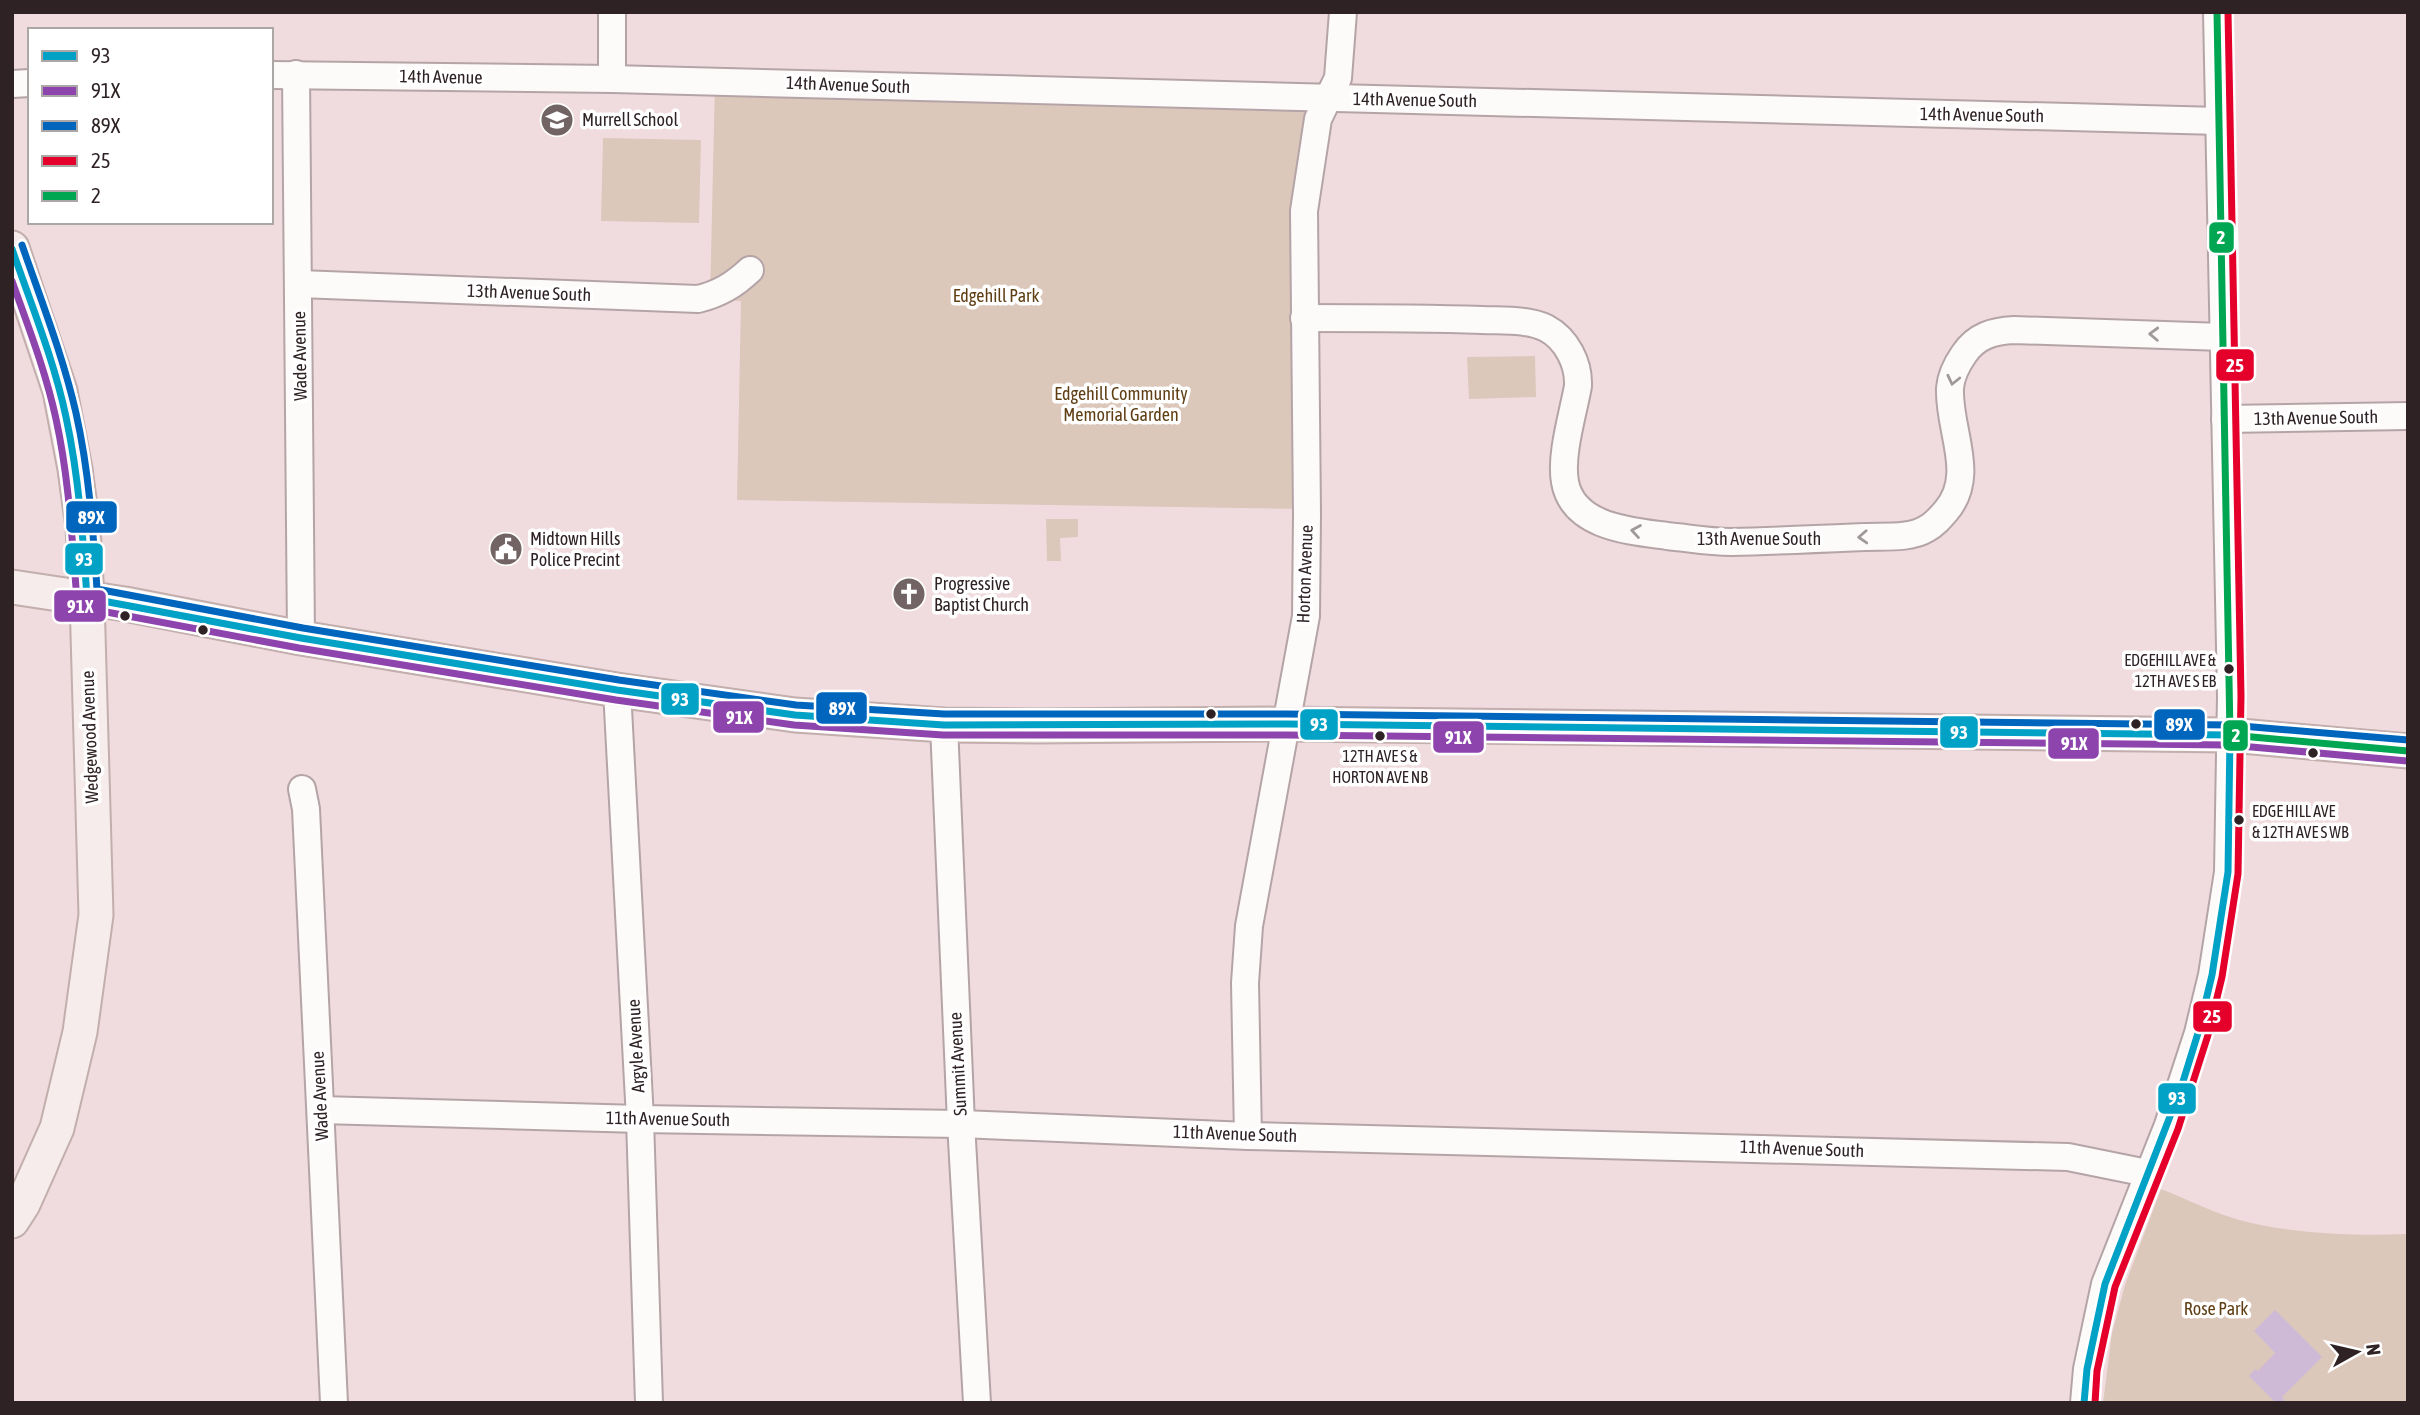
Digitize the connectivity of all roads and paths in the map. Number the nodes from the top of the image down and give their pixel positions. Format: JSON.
{"nodes":[{"id":1,"x":612,"y":12,"type":"edge"},
{"id":2,"x":1343,"y":12,"type":"edge"},
{"id":3,"x":2217,"y":12,"type":"edge"},
{"id":4,"x":283,"y":75,"type":"edge"},
{"id":5,"x":612,"y":79,"type":"junction"},
{"id":6,"x":1328,"y":98,"type":"junction"},
{"id":7,"x":2219,"y":121,"type":"junction"},
{"id":8,"x":12,"y":248,"type":"edge"},
{"id":9,"x":750,"y":270,"type":"dead end"},
{"id":10,"x":299,"y":284,"type":"junction"},
{"id":11,"x":1304,"y":318,"type":"junction"},
{"id":12,"x":2222,"y":337,"type":"junction"},
{"id":13,"x":2408,"y":416,"type":"edge"},
{"id":14,"x":2225,"y":419,"type":"junction"},
{"id":15,"x":12,"y":587,"type":"edge"},
{"id":16,"x":87,"y":598,"type":"junction"},
{"id":17,"x":301,"y":638,"type":"junction"},
{"id":18,"x":617,"y":690,"type":"junction"},
{"id":19,"x":1287,"y":724,"type":"junction"},
{"id":20,"x":944,"y":725,"type":"junction"},
{"id":21,"x":2230,"y":734,"type":"junction"},
{"id":22,"x":2408,"y":751,"type":"edge"},
{"id":23,"x":302,"y":789,"type":"dead end"},
{"id":24,"x":321,"y":1110,"type":"junction"},
{"id":25,"x":640,"y":1119,"type":"junction"},
{"id":26,"x":961,"y":1124,"type":"junction"},
{"id":27,"x":1248,"y":1136,"type":"junction"},
{"id":28,"x":2147,"y":1173,"type":"junction"},
{"id":29,"x":12,"y":1221,"type":"edge"},
{"id":30,"x":334,"y":1403,"type":"edge"},
{"id":31,"x":649,"y":1403,"type":"edge"},
{"id":32,"x":977,"y":1403,"type":"edge"},
{"id":33,"x":2084,"y":1403,"type":"edge"}],
"edges":[{"from":1,"to":5,"type":"street"},
{"from":2,"to":6,"type":"street","name":"Horton Avenue"},
{"from":3,"to":7,"type":"street"},
{"from":4,"to":5,"type":"street","name":"14th Avenue"},
{"from":4,"to":10,"type":"street","name":"Wade Avenue"},
{"from":5,"to":6,"type":"street","name":"14th Avenue South"},
{"from":6,"to":7,"type":"street","name":"14th Avenue South"},
{"from":6,"to":11,"type":"street","name":"Horton Avenue"},
{"from":7,"to":12,"type":"street"},
{"from":8,"to":16,"type":"main road","name":"Wedgewood Avenue"},
{"from":9,"to":10,"type":"street","name":"13th Avenue South"},
{"from":10,"to":17,"type":"street","name":"Wade Avenue"},
{"from":12,"to":11,"type":"street","name":"13th Avenue South","one_way":true},
{"from":11,"to":19,"type":"street","name":"Horton Avenue"},
{"from":12,"to":14,"type":"street"},
{"from":13,"to":14,"type":"street","name":"13th Avenue South"},
{"from":14,"to":21,"type":"street"},
{"from":15,"to":16,"type":"main road"},
{"from":16,"to":17,"type":"main road"},
{"from":16,"to":29,"type":"main road","name":"Wedgewood Avenue"},
{"from":17,"to":18,"type":"main road"},
{"from":18,"to":20,"type":"main road"},
{"from":18,"to":25,"type":"street","name":"Argyle Avenue"},
{"from":19,"to":20,"type":"main road"},
{"from":19,"to":21,"type":"main road"},
{"from":19,"to":27,"type":"street","name":"Horton Avenue"},
{"from":20,"to":26,"type":"street","name":"Summit Avenue"},
{"from":21,"to":22,"type":"main road"},
{"from":21,"to":28,"type":"street"},
{"from":23,"to":24,"type":"street","name":"Wade Avenue"},
{"from":24,"to":25,"type":"street","name":"11th Avenue South"},
{"from":24,"to":30,"type":"street","name":"Wade Avenue"},
{"from":25,"to":26,"type":"street","name":"11th Avenue South"},
{"from":25,"to":31,"type":"street","name":"Argyle Avenue"},
{"from":26,"to":27,"type":"street","name":"11th Avenue South"},
{"from":26,"to":32,"type":"street","name":"Summit Avenue"},
{"from":27,"to":28,"type":"street","name":"11th Avenue South"},
{"from":28,"to":33,"type":"street"}]}
